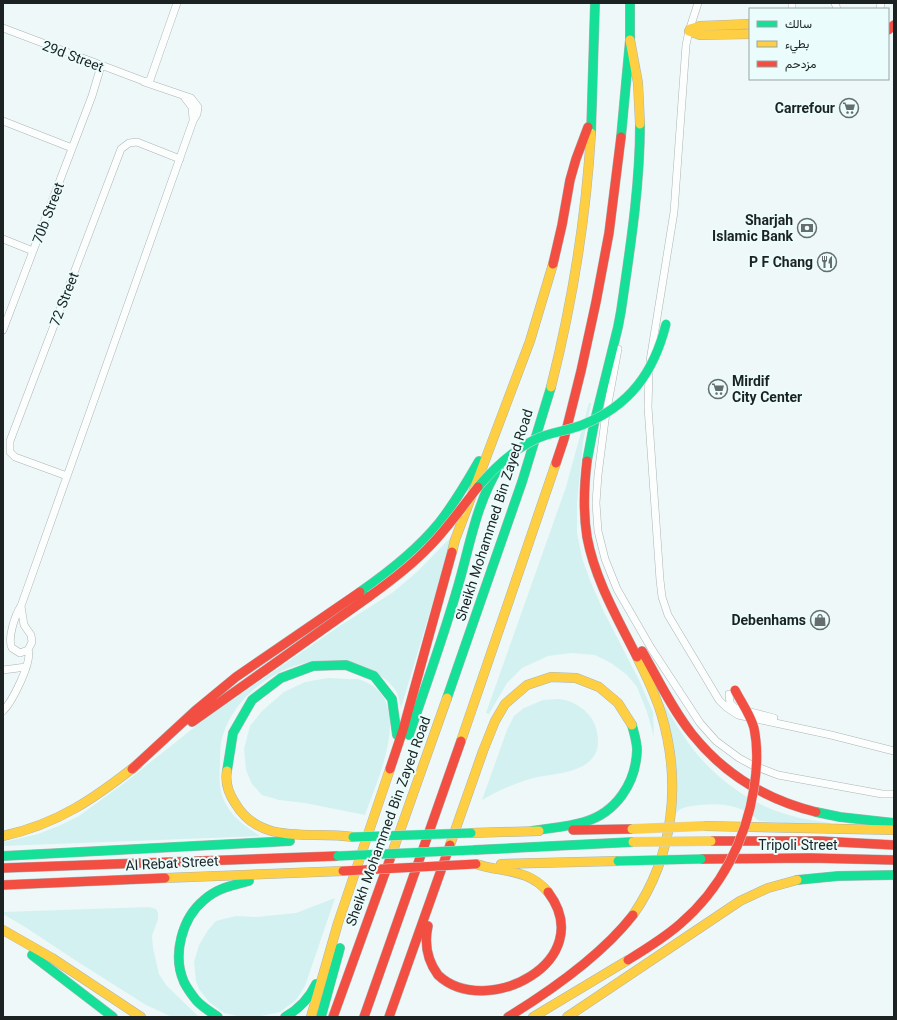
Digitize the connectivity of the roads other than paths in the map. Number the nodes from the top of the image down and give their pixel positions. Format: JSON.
{"nodes":[{"id":1,"x":178,"y":3,"type":"edge"},
{"id":2,"x":595,"y":3,"type":"edge"},
{"id":3,"x":630,"y":3,"type":"edge"},
{"id":4,"x":698,"y":3,"type":"edge"},
{"id":5,"x":749,"y":24,"type":"edge"},
{"id":6,"x":3,"y":28,"type":"edge"},
{"id":7,"x":689,"y":30,"type":"junction"},
{"id":8,"x":749,"y":34,"type":"edge"},
{"id":9,"x":630,"y":40,"type":"junction"},
{"id":10,"x":103,"y":67,"type":"junction"},
{"id":11,"x":145,"y":82,"type":"junction"},
{"id":12,"x":592,"y":117,"type":"junction"},
{"id":13,"x":3,"y":122,"type":"edge"},
{"id":14,"x":72,"y":148,"type":"junction"},
{"id":15,"x":180,"y":159,"type":"junction"},
{"id":16,"x":3,"y":239,"type":"edge"},
{"id":17,"x":33,"y":251,"type":"junction"},
{"id":18,"x":666,"y":324,"type":"dead end"},
{"id":19,"x":618,"y":326,"type":"junction"},
{"id":20,"x":4,"y":327,"type":"edge"},
{"id":21,"x":500,"y":423,"type":"junction"},
{"id":22,"x":505,"y":460,"type":"junction"},
{"id":23,"x":67,"y":476,"type":"junction"},
{"id":24,"x":21,"y":606,"type":"junction"},
{"id":25,"x":614,"y":610,"type":"junction"},
{"id":26,"x":28,"y":650,"type":"junction"},
{"id":27,"x":26,"y":667,"type":"junction"},
{"id":28,"x":3,"y":670,"type":"edge"},
{"id":29,"x":734,"y":691,"type":"joint"},
{"id":30,"x":3,"y":711,"type":"edge"},
{"id":31,"x":831,"y":735,"type":"junction"},
{"id":32,"x":894,"y":751,"type":"edge"},
{"id":33,"x":393,"y":759,"type":"junction"},
{"id":34,"x":132,"y":769,"type":"junction"},
{"id":35,"x":894,"y":794,"type":"edge"},
{"id":36,"x":894,"y":823,"type":"edge"},
{"id":37,"x":894,"y":830,"type":"edge"},
{"id":38,"x":532,"y":831,"type":"junction"},
{"id":39,"x":3,"y":836,"type":"edge"},
{"id":40,"x":353,"y":837,"type":"junction"},
{"id":41,"x":894,"y":845,"type":"edge"},
{"id":42,"x":474,"y":850,"type":"joint"},
{"id":43,"x":3,"y":856,"type":"edge"},
{"id":44,"x":894,"y":860,"type":"edge"},
{"id":45,"x":476,"y":864,"type":"junction"},
{"id":46,"x":3,"y":868,"type":"edge"},
{"id":47,"x":286,"y":872,"type":"junction"},
{"id":48,"x":894,"y":875,"type":"edge"},
{"id":49,"x":3,"y":885,"type":"edge"},
{"id":50,"x":432,"y":900,"type":"junction"},
{"id":51,"x":338,"y":923,"type":"junction"},
{"id":52,"x":3,"y":931,"type":"edge"},
{"id":53,"x":625,"y":962,"type":"junction"},
{"id":54,"x":532,"y":985,"type":"dead end"},
{"id":55,"x":482,"y":1000,"type":"dead end"},
{"id":56,"x":113,"y":1017,"type":"edge"},
{"id":57,"x":141,"y":1017,"type":"edge"},
{"id":58,"x":218,"y":1017,"type":"edge"},
{"id":59,"x":285,"y":1017,"type":"edge"},
{"id":60,"x":310,"y":1017,"type":"edge"},
{"id":61,"x":321,"y":1017,"type":"edge"},
{"id":62,"x":333,"y":1017,"type":"edge"},
{"id":63,"x":364,"y":1017,"type":"edge"},
{"id":64,"x":389,"y":1017,"type":"edge"},
{"id":65,"x":508,"y":1017,"type":"edge"},
{"id":66,"x":533,"y":1017,"type":"edge"},
{"id":67,"x":546,"y":1017,"type":"edge"},
{"id":68,"x":567,"y":1017,"type":"edge"}],
"edges":[{"from":1,"to":11,"type":"street"},
{"from":2,"to":12,"type":"main road","name":"Sheikh Mohammed Bin Zayed Road"},
{"from":3,"to":9,"type":"main road"},
{"from":4,"to":7,"type":"street"},
{"from":5,"to":7,"type":"main road"},
{"from":6,"to":10,"type":"street","name":"29d Street"},
{"from":7,"to":8,"type":"main road"},
{"from":7,"to":31,"type":"street"},
{"from":9,"to":19,"type":"main road"},
{"from":9,"to":63,"type":"main road"},
{"from":10,"to":11,"type":"street","name":"29d Street"},
{"from":10,"to":14,"type":"street","name":"70b Street"},
{"from":11,"to":15,"type":"street","name":"29d Street"},
{"from":12,"to":21,"type":"main road"},
{"from":12,"to":62,"type":"main road","name":"Sheikh Mohammed Bin Zayed Road"},
{"from":13,"to":14,"type":"street"},
{"from":14,"to":17,"type":"street","name":"70b Street"},
{"from":15,"to":23,"type":"street"},
{"from":15,"to":23,"type":"street","name":"72 Street"},
{"from":16,"to":17,"type":"street"},
{"from":17,"to":20,"type":"street","name":"70b Street"},
{"from":18,"to":22,"type":"main road","bridge":true},
{"from":19,"to":25,"type":"main road"},
{"from":19,"to":35,"type":"street"},
{"from":21,"to":33,"type":"main road"},
{"from":21,"to":34,"type":"main road"},
{"from":22,"to":34,"type":"main road","bridge":true},
{"from":22,"to":61,"type":"main road","bridge":true},
{"from":23,"to":24,"type":"street"},
{"from":24,"to":26,"type":"street"},
{"from":24,"to":26,"type":"street"},
{"from":25,"to":36,"type":"main road"},
{"from":25,"to":65,"type":"main road"},
{"from":26,"to":27,"type":"street"},
{"from":27,"to":28,"type":"street"},
{"from":27,"to":30,"type":"street"},
{"from":29,"to":31,"type":"street"},
{"from":29,"to":53,"type":"main road","bridge":true},
{"from":31,"to":32,"type":"street"},
{"from":33,"to":40,"type":"main road"},
{"from":33,"to":51,"type":"main road"},
{"from":34,"to":39,"type":"main road"},
{"from":37,"to":38,"type":"main road","bridge":true},
{"from":38,"to":40,"type":"main road","bridge":true},
{"from":38,"to":50,"type":"main road"},
{"from":40,"to":43,"type":"main road"},
{"from":41,"to":42,"type":"main road","name":"Tripoli Street","bridge":true},
{"from":42,"to":46,"type":"main road","name":"Al Rebat Street","bridge":true},
{"from":44,"to":45,"type":"main road","name":"Tripoli Street","bridge":true},
{"from":45,"to":47,"type":"main road","name":"Al Rebat Street","bridge":true},
{"from":45,"to":54,"type":"main road"},
{"from":47,"to":49,"type":"main road","name":"Al Rebat Street"},
{"from":47,"to":58,"type":"main road"},
{"from":48,"to":68,"type":"main road"},
{"from":50,"to":55,"type":"main road"},
{"from":50,"to":64,"type":"main road"},
{"from":51,"to":59,"type":"main road"},
{"from":51,"to":60,"type":"main road"},
{"from":52,"to":56,"type":"main road"},
{"from":52,"to":57,"type":"main road"},
{"from":53,"to":66,"type":"main road"},
{"from":53,"to":67,"type":"main road"}]}
